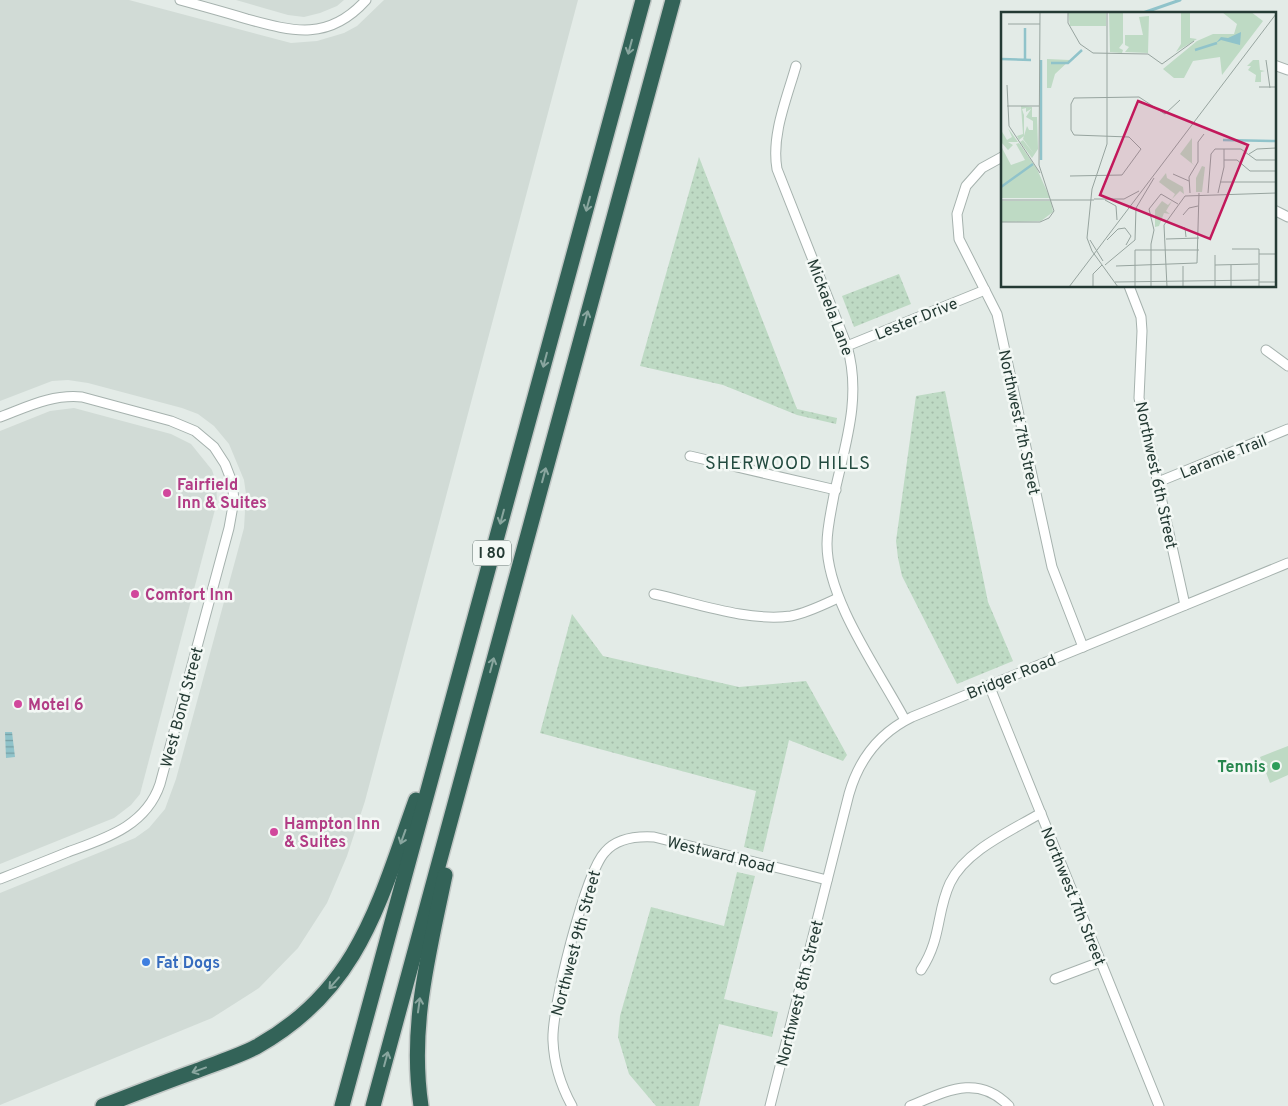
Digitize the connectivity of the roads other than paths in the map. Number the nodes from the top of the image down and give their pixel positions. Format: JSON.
{"nodes":[{"id":1,"x":180,"y":0,"type":"edge"},
{"id":2,"x":366,"y":0,"type":"edge"},
{"id":3,"x":643,"y":0,"type":"edge"},
{"id":4,"x":673,"y":0,"type":"edge"},
{"id":5,"x":796,"y":66,"type":"dead end"},
{"id":6,"x":1276,"y":66,"type":"edge"},
{"id":7,"x":1288,"y":70,"type":"edge"},
{"id":8,"x":1001,"y":158,"type":"edge"},
{"id":9,"x":1276,"y":211,"type":"edge"},
{"id":10,"x":1288,"y":217,"type":"edge"},
{"id":11,"x":1130,"y":288,"type":"edge"},
{"id":12,"x":985,"y":290,"type":"junction"},
{"id":13,"x":848,"y":346,"type":"junction"},
{"id":14,"x":1266,"y":350,"type":"dead end"},
{"id":15,"x":1288,"y":366,"type":"edge"},
{"id":16,"x":0,"y":417,"type":"edge"},
{"id":17,"x":1288,"y":429,"type":"edge"},
{"id":18,"x":690,"y":456,"type":"dead end"},
{"id":19,"x":1158,"y":482,"type":"junction"},
{"id":20,"x":836,"y":490,"type":"junction"},
{"id":21,"x":1288,"y":563,"type":"edge"},
{"id":22,"x":654,"y":594,"type":"dead end"},
{"id":23,"x":838,"y":598,"type":"junction"},
{"id":24,"x":1185,"y":605,"type":"junction"},
{"id":25,"x":1083,"y":647,"type":"junction"},
{"id":26,"x":989,"y":685,"type":"junction"},
{"id":27,"x":455,"y":692,"type":"junction"},
{"id":28,"x":483,"y":696,"type":"junction"},
{"id":29,"x":905,"y":720,"type":"junction"},
{"id":30,"x":1040,"y":813,"type":"junction"},
{"id":31,"x":615,"y":844,"type":"joint"},
{"id":32,"x":0,"y":879,"type":"edge"},
{"id":33,"x":827,"y":880,"type":"junction"},
{"id":34,"x":1100,"y":962,"type":"junction"},
{"id":35,"x":921,"y":970,"type":"dead end"},
{"id":36,"x":1055,"y":980,"type":"dead end"},
{"id":37,"x":104,"y":1106,"type":"edge"},
{"id":38,"x":342,"y":1106,"type":"edge"},
{"id":39,"x":373,"y":1106,"type":"edge"},
{"id":40,"x":421,"y":1106,"type":"edge"},
{"id":41,"x":572,"y":1106,"type":"edge"},
{"id":42,"x":770,"y":1106,"type":"edge"},
{"id":43,"x":910,"y":1106,"type":"edge"},
{"id":44,"x":1009,"y":1106,"type":"edge"},
{"id":45,"x":1158,"y":1106,"type":"edge"}],
"edges":[{"from":1,"to":2,"type":"street"},
{"from":3,"to":27,"type":"highway","number":"I 80","one_way":true},
{"from":28,"to":4,"type":"highway","number":"I 80","one_way":true},
{"from":5,"to":13,"type":"street","name":"Mickaela Lane"},
{"from":6,"to":7,"type":"street"},
{"from":8,"to":12,"type":"street","name":"Northwest 7th Street"},
{"from":9,"to":10,"type":"street"},
{"from":11,"to":19,"type":"street","name":"Northwest 6th Street"},
{"from":12,"to":13,"type":"street","name":"Lester Drive"},
{"from":12,"to":25,"type":"street","name":"Northwest 7th Street"},
{"from":13,"to":20,"type":"street","name":"Mickaela Lane"},
{"from":14,"to":15,"type":"street"},
{"from":16,"to":32,"type":"street","name":"West Bond Street"},
{"from":17,"to":19,"type":"street","name":"Laramie Trail"},
{"from":18,"to":20,"type":"street"},
{"from":19,"to":24,"type":"street","name":"Northwest 6th Street"},
{"from":20,"to":23,"type":"street","name":"Mickaela Lane"},
{"from":21,"to":24,"type":"street","name":"Bridger Road"},
{"from":22,"to":23,"type":"street"},
{"from":23,"to":29,"type":"street","name":"Mickaela Lane"},
{"from":24,"to":25,"type":"street","name":"Bridger Road"},
{"from":25,"to":26,"type":"street","name":"Bridger Road"},
{"from":26,"to":29,"type":"street","name":"Bridger Road"},
{"from":26,"to":30,"type":"street","name":"Northwest 7th Street"},
{"from":27,"to":37,"type":"highway","one_way":true},
{"from":27,"to":38,"type":"highway","number":"I 80"},
{"from":39,"to":28,"type":"highway","number":"I 80","one_way":true},
{"from":40,"to":28,"type":"highway","one_way":true},
{"from":29,"to":33,"type":"street","name":"Bridger Road"},
{"from":30,"to":34,"type":"street","name":"Northwest 7th Street"},
{"from":30,"to":35,"type":"street"},
{"from":31,"to":33,"type":"street","name":"Westward Road"},
{"from":31,"to":41,"type":"street","name":"Northwest 9th Street"},
{"from":33,"to":42,"type":"street","name":"Northwest 8th Street"},
{"from":34,"to":36,"type":"street"},
{"from":34,"to":45,"type":"street","name":"Northwest 7th Street"},
{"from":43,"to":44,"type":"street"}]}
